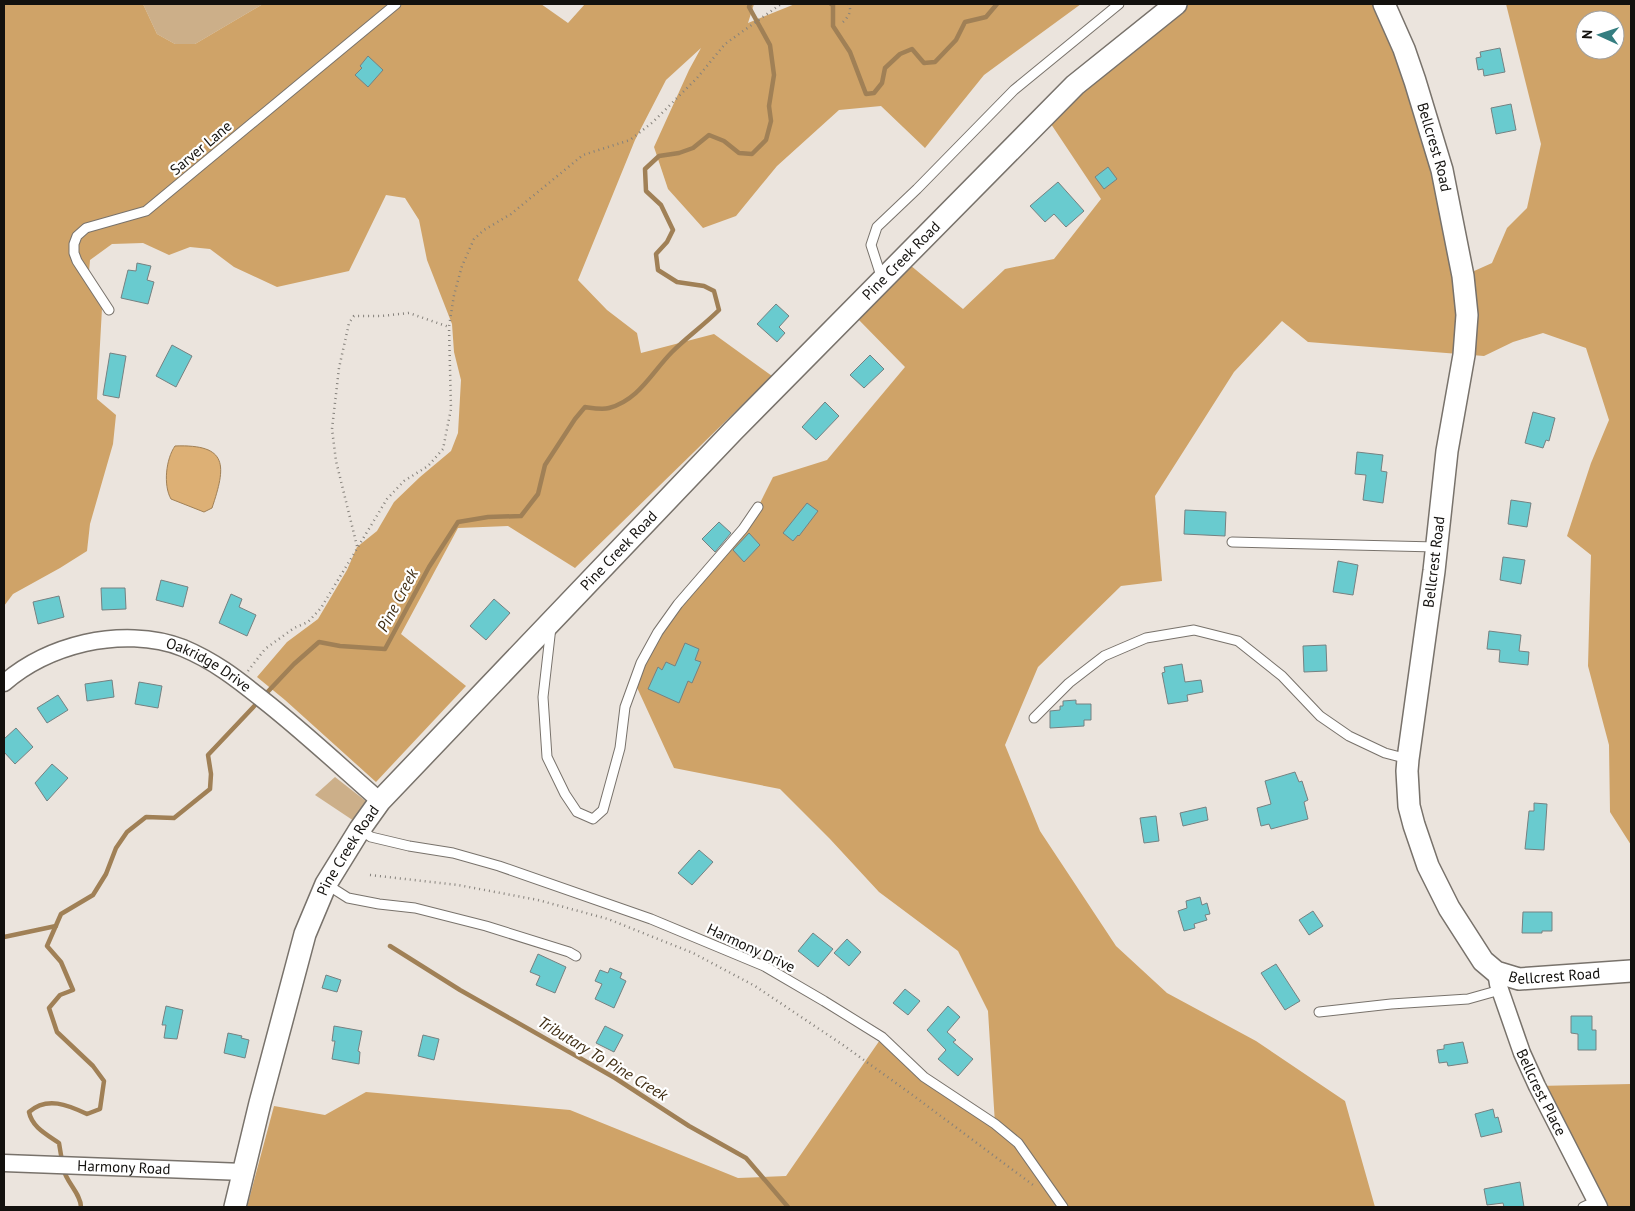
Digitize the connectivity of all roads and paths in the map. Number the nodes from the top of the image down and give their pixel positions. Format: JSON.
{"nodes":[{"id":1,"x":396,"y":4,"type":"edge"},
{"id":2,"x":781,"y":4,"type":"edge"},
{"id":3,"x":848,"y":4,"type":"edge"},
{"id":4,"x":1119,"y":4,"type":"edge"},
{"id":5,"x":1176,"y":4,"type":"edge"},
{"id":6,"x":1384,"y":4,"type":"edge"},
{"id":7,"x":843,"y":22,"type":"dead end"},
{"id":8,"x":882,"y":280,"type":"junction"},
{"id":9,"x":109,"y":310,"type":"dead end"},
{"id":10,"x":449,"y":327,"type":"junction"},
{"id":11,"x":758,"y":507,"type":"dead end"},
{"id":12,"x":1232,"y":542,"type":"dead end"},
{"id":13,"x":1436,"y":547,"type":"junction"},
{"id":14,"x":357,"y":548,"type":"junction"},
{"id":15,"x":552,"y":620,"type":"junction"},
{"id":16,"x":4,"y":682,"type":"edge"},
{"id":17,"x":240,"y":682,"type":"junction"},
{"id":18,"x":1034,"y":718,"type":"dead end"},
{"id":19,"x":1408,"y":759,"type":"junction"},
{"id":20,"x":380,"y":801,"type":"junction"},
{"id":21,"x":360,"y":828,"type":"junction"},
{"id":22,"x":370,"y":875,"type":"dead end"},
{"id":23,"x":326,"y":884,"type":"junction"},
{"id":24,"x":576,"y":956,"type":"dead end"},
{"id":25,"x":1631,"y":971,"type":"edge"},
{"id":26,"x":1498,"y":981,"type":"junction"},
{"id":27,"x":1319,"y":1012,"type":"dead end"},
{"id":28,"x":4,"y":1163,"type":"edge"},
{"id":29,"x":244,"y":1172,"type":"junction"},
{"id":30,"x":1040,"y":1190,"type":"dead end"},
{"id":31,"x":1592,"y":1205,"type":"edge"},
{"id":32,"x":235,"y":1207,"type":"edge"},
{"id":33,"x":1063,"y":1207,"type":"edge"}],
"edges":[{"from":1,"to":9,"type":"lane","name":"Sarver Lane"},
{"from":2,"to":10,"type":"path"},
{"from":3,"to":7,"type":"path"},
{"from":4,"to":8,"type":"lane"},
{"from":5,"to":8,"type":"street","name":"Pine Creek Road"},
{"from":6,"to":13,"type":"street","name":"Bellcrest Road"},
{"from":8,"to":15,"type":"street","name":"Pine Creek Road"},
{"from":10,"to":14,"type":"path"},
{"from":10,"to":14,"type":"path"},
{"from":11,"to":15,"type":"lane"},
{"from":12,"to":13,"type":"lane"},
{"from":13,"to":19,"type":"street","name":"Bellcrest Road"},
{"from":14,"to":17,"type":"path"},
{"from":15,"to":20,"type":"street","name":"Pine Creek Road"},
{"from":16,"to":17,"type":"street","name":"Oakridge Drive"},
{"from":17,"to":20,"type":"street","name":"Oakridge Drive"},
{"from":18,"to":19,"type":"lane"},
{"from":19,"to":26,"type":"street","name":"Bellcrest Road"},
{"from":20,"to":21,"type":"street","name":"Pine Creek Road"},
{"from":21,"to":23,"type":"street","name":"Pine Creek Road"},
{"from":21,"to":33,"type":"lane","name":"Harmony Drive"},
{"from":22,"to":30,"type":"path"},
{"from":23,"to":24,"type":"lane"},
{"from":23,"to":29,"type":"street","name":"Pine Creek Road"},
{"from":25,"to":26,"type":"street","name":"Bellcrest Road"},
{"from":26,"to":27,"type":"lane"},
{"from":26,"to":31,"type":"street","name":"Bellcrest Place"},
{"from":28,"to":29,"type":"street","name":"Harmony Road"},
{"from":29,"to":32,"type":"street","name":"Pine Creek Road"}]}
